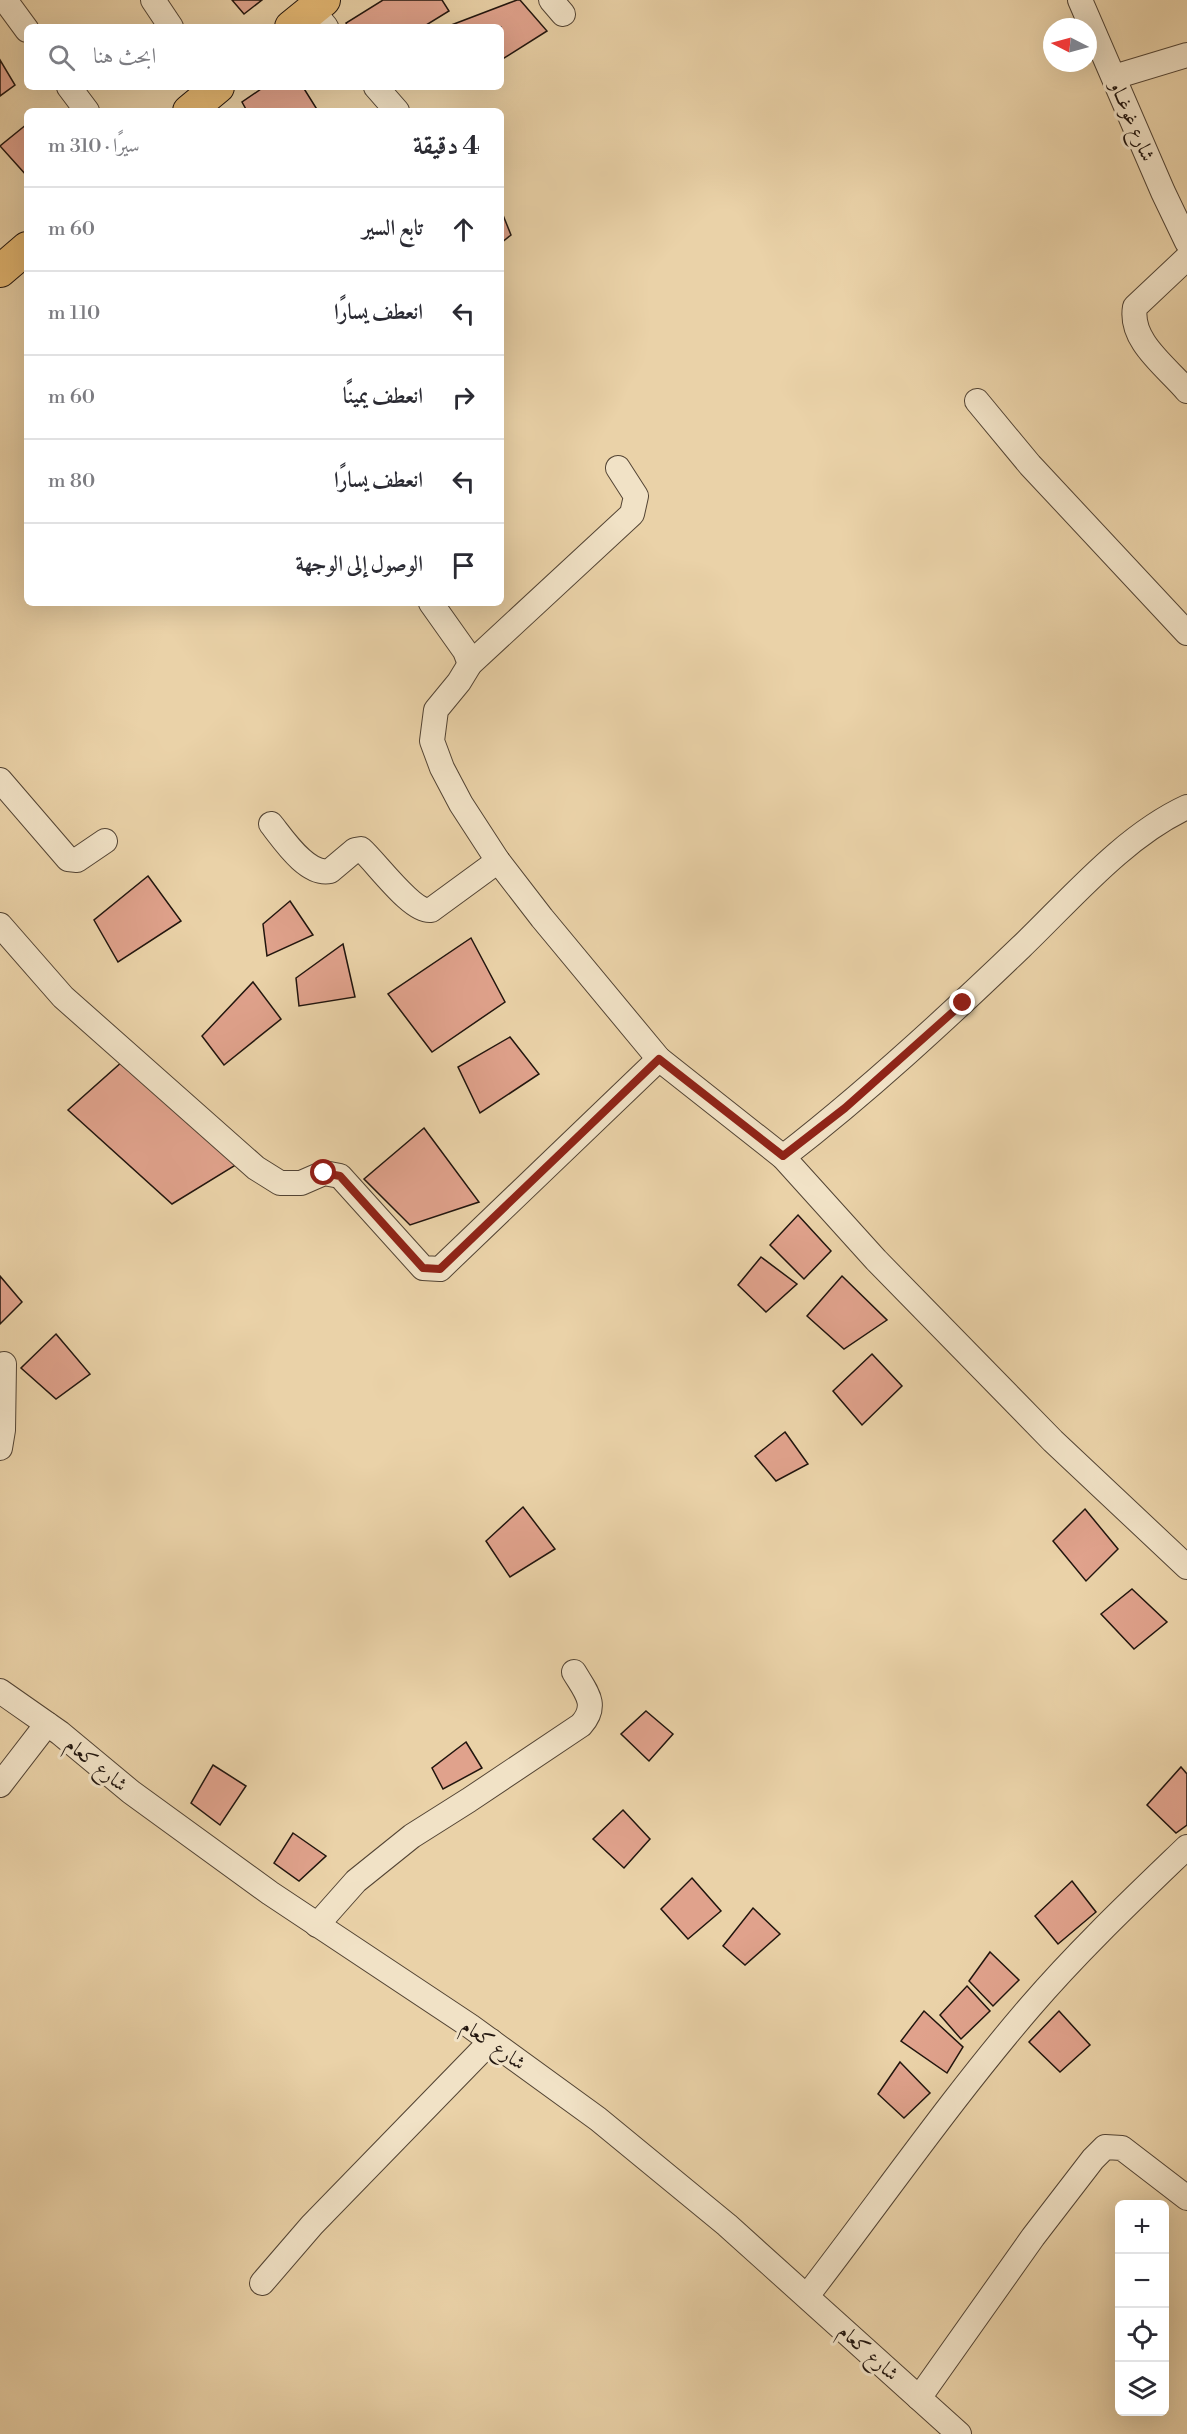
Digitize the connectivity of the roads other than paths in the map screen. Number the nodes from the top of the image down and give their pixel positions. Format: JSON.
{"nodes":[{"id":1,"x":5,"y":0,"type":"edge"},
{"id":2,"x":153,"y":0,"type":"edge"},
{"id":3,"x":1080,"y":0,"type":"edge"},
{"id":4,"x":169,"y":24,"type":"edge"},
{"id":5,"x":24,"y":26,"type":"edge"},
{"id":6,"x":1187,"y":55,"type":"edge"},
{"id":7,"x":1114,"y":77,"type":"junction"},
{"id":8,"x":71,"y":90,"type":"edge"},
{"id":9,"x":212,"y":90,"type":"edge"},
{"id":10,"x":378,"y":90,"type":"edge"},
{"id":11,"x":85,"y":108,"type":"edge"},
{"id":12,"x":192,"y":108,"type":"edge"},
{"id":13,"x":394,"y":108,"type":"edge"},
{"id":14,"x":1187,"y":242,"type":"edge"},
{"id":15,"x":24,"y":251,"type":"edge"},
{"id":16,"x":1187,"y":258,"type":"edge"},
{"id":17,"x":0,"y":271,"type":"edge"},
{"id":18,"x":1187,"y":392,"type":"edge"},
{"id":19,"x":977,"y":401,"type":"dead end"},
{"id":20,"x":618,"y":468,"type":"dead end"},
{"id":21,"x":433,"y":606,"type":"edge"},
{"id":22,"x":1187,"y":633,"type":"edge"},
{"id":23,"x":470,"y":664,"type":"junction"},
{"id":24,"x":0,"y":780,"type":"edge"},
{"id":25,"x":1187,"y":807,"type":"edge"},
{"id":26,"x":271,"y":824,"type":"dead end"},
{"id":27,"x":105,"y":841,"type":"dead end"},
{"id":28,"x":498,"y":861,"type":"junction"},
{"id":29,"x":0,"y":926,"type":"edge"},
{"id":30,"x":659,"y":1059,"type":"junction"},
{"id":31,"x":783,"y":1156,"type":"junction"},
{"id":32,"x":4,"y":1364,"type":"dead end"},
{"id":33,"x":0,"y":1448,"type":"edge"},
{"id":34,"x":1187,"y":1567,"type":"edge"},
{"id":35,"x":574,"y":1672,"type":"dead end"},
{"id":36,"x":0,"y":1691,"type":"edge"},
{"id":37,"x":47,"y":1724,"type":"junction"},
{"id":38,"x":0,"y":1785,"type":"edge"},
{"id":39,"x":1187,"y":1847,"type":"edge"},
{"id":40,"x":317,"y":1925,"type":"junction"},
{"id":41,"x":490,"y":2041,"type":"junction"},
{"id":42,"x":1187,"y":2198,"type":"edge"},
{"id":43,"x":262,"y":2283,"type":"dead end"},
{"id":44,"x":807,"y":2296,"type":"junction"},
{"id":45,"x":919,"y":2398,"type":"junction"},
{"id":46,"x":959,"y":2434,"type":"edge"}],
"edges":[{"from":1,"to":5,"type":"street"},
{"from":2,"to":4,"type":"street"},
{"from":3,"to":7,"type":"street","name":"شارع غوغــاو"},
{"from":6,"to":7,"type":"street"},
{"from":7,"to":14,"type":"street","name":"شارع غوغــاو"},
{"from":8,"to":11,"type":"street"},
{"from":9,"to":12,"type":"main road"},
{"from":10,"to":13,"type":"street"},
{"from":15,"to":17,"type":"main road"},
{"from":16,"to":18,"type":"street"},
{"from":19,"to":22,"type":"street"},
{"from":20,"to":23,"type":"street"},
{"from":21,"to":23,"type":"street"},
{"from":23,"to":28,"type":"street"},
{"from":24,"to":27,"type":"street"},
{"from":25,"to":31,"type":"street"},
{"from":26,"to":28,"type":"street"},
{"from":28,"to":30,"type":"street"},
{"from":29,"to":30,"type":"street"},
{"from":30,"to":31,"type":"street"},
{"from":31,"to":34,"type":"street"},
{"from":32,"to":33,"type":"street"},
{"from":35,"to":40,"type":"street"},
{"from":36,"to":37,"type":"street","name":"شارع كعام"},
{"from":37,"to":38,"type":"street"},
{"from":37,"to":40,"type":"street","name":"شارع كعام"},
{"from":39,"to":44,"type":"street"},
{"from":40,"to":41,"type":"street","name":"شارع كعام"},
{"from":41,"to":43,"type":"street"},
{"from":41,"to":44,"type":"street","name":"شارع كعام"},
{"from":42,"to":45,"type":"street"},
{"from":44,"to":45,"type":"street","name":"شارع كعام"},
{"from":45,"to":46,"type":"street","name":"شارع كعام"}]}
